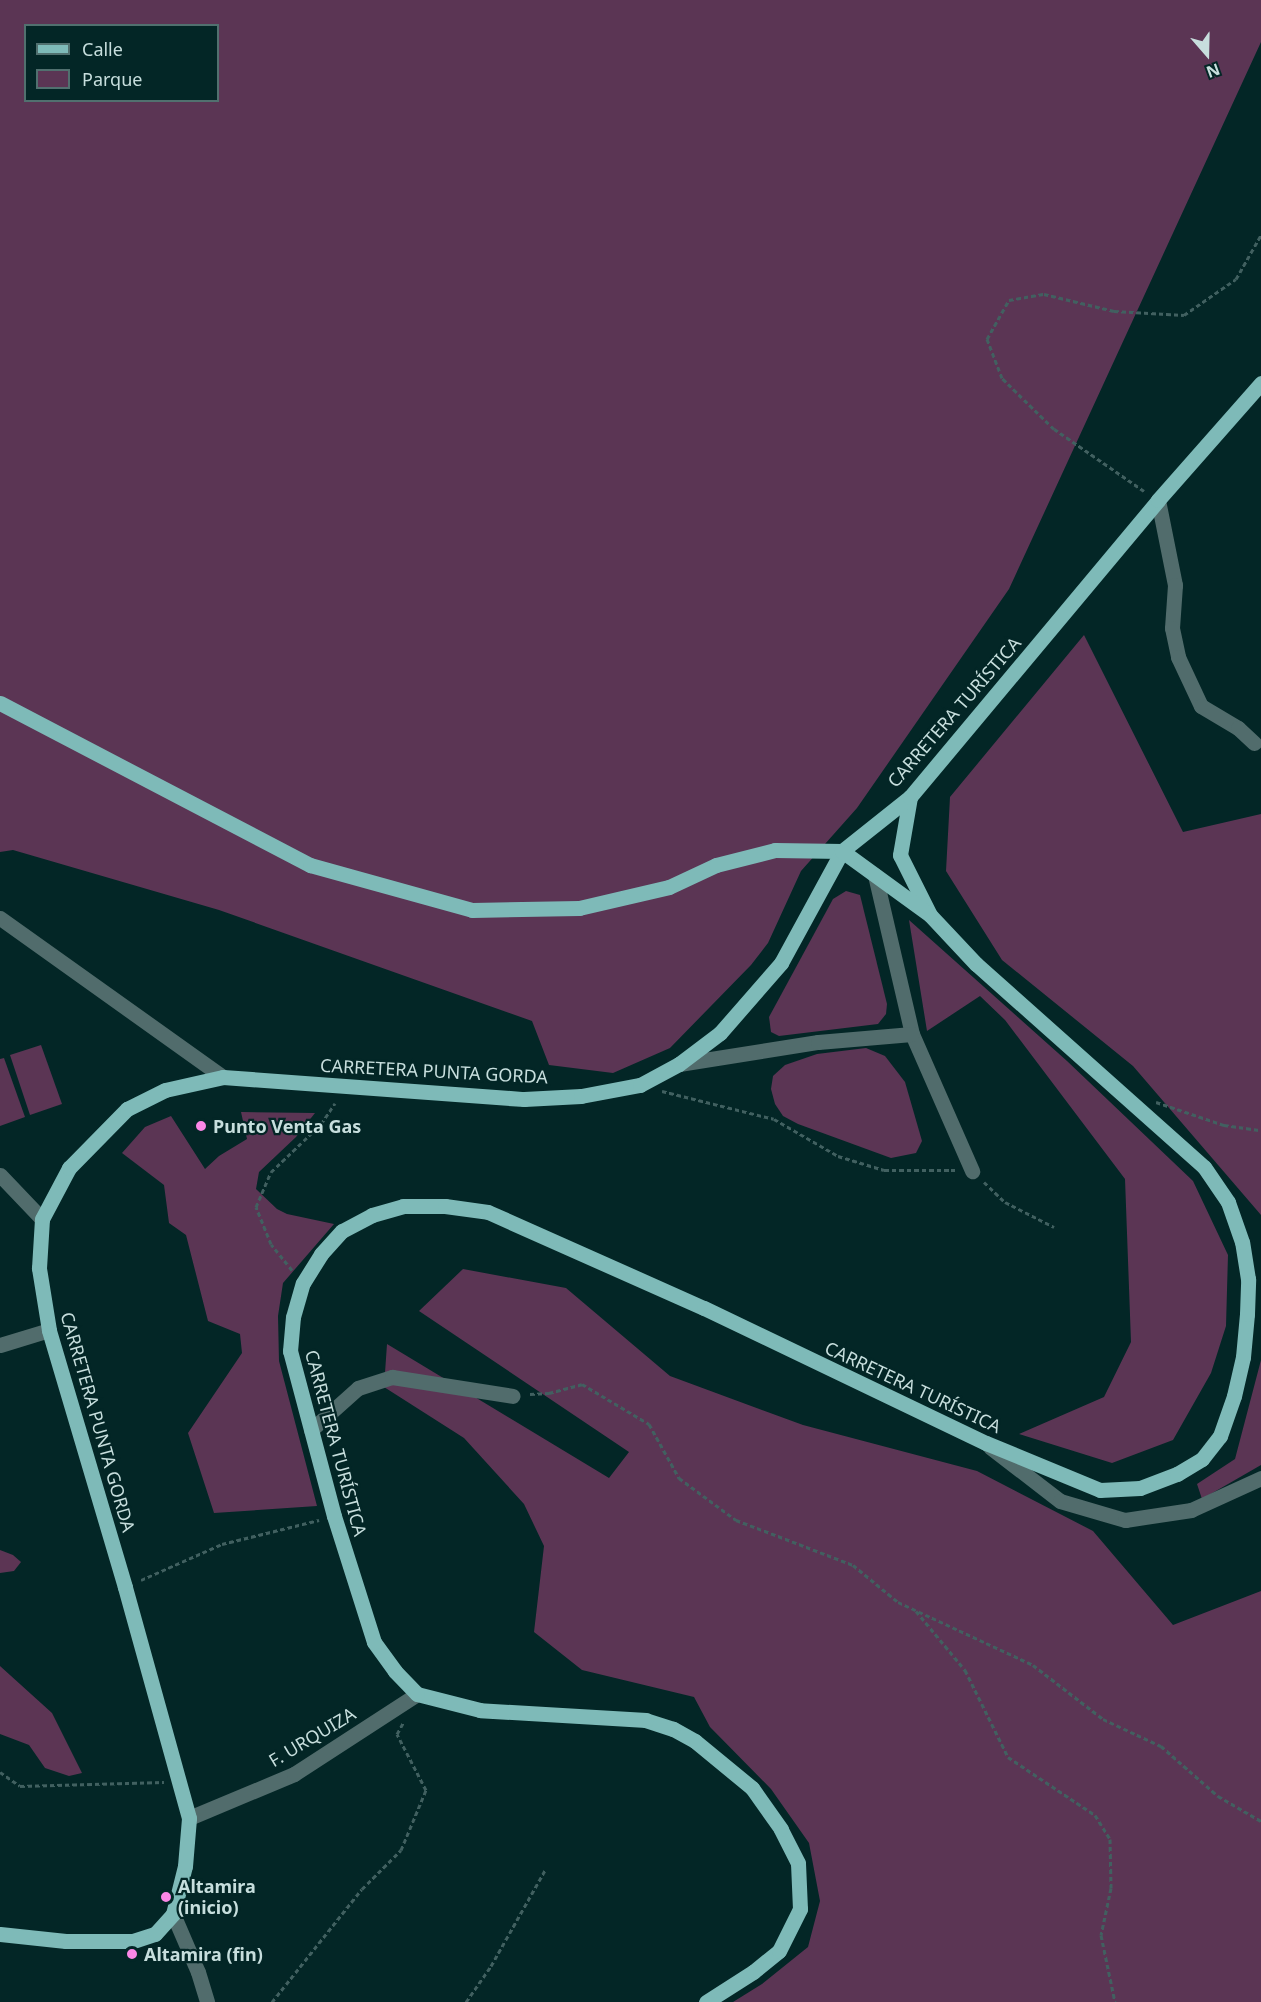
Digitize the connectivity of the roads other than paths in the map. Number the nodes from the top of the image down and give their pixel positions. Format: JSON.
{"nodes":[{"id":1,"x":1261,"y":383,"type":"edge"},
{"id":2,"x":1158,"y":500,"type":"junction"},
{"id":3,"x":0,"y":703,"type":"edge"},
{"id":4,"x":1254,"y":743,"type":"dead end"},
{"id":5,"x":910,"y":797,"type":"junction"},
{"id":6,"x":842,"y":851,"type":"junction"},
{"id":7,"x":875,"y":875,"type":"junction"},
{"id":8,"x":930,"y":915,"type":"junction"},
{"id":9,"x":0,"y":918,"type":"edge"},
{"id":10,"x":912,"y":1034,"type":"junction"},
{"id":11,"x":679,"y":1064,"type":"junction"},
{"id":12,"x":223,"y":1077,"type":"junction"},
{"id":13,"x":972,"y":1171,"type":"road end"},
{"id":14,"x":0,"y":1176,"type":"edge"},
{"id":15,"x":42,"y":1219,"type":"junction"},
{"id":16,"x":48,"y":1330,"type":"junction"},
{"id":17,"x":0,"y":1345,"type":"edge"},
{"id":18,"x":513,"y":1396,"type":"road end"},
{"id":19,"x":311,"y":1430,"type":"junction"},
{"id":20,"x":986,"y":1443,"type":"junction"},
{"id":21,"x":1261,"y":1478,"type":"edge"},
{"id":22,"x":417,"y":1694,"type":"junction"},
{"id":23,"x":189,"y":1818,"type":"junction"},
{"id":24,"x":173,"y":1914,"type":"junction"},
{"id":25,"x":0,"y":1934,"type":"edge"},
{"id":26,"x":207,"y":2002,"type":"edge"},
{"id":27,"x":706,"y":2002,"type":"edge"}],
"edges":[{"from":1,"to":2,"type":"main road","name":"CARRETERA TURÍSTICA"},
{"from":2,"to":4,"type":"street"},
{"from":2,"to":5,"type":"main road","name":"CARRETERA TURÍSTICA"},
{"from":3,"to":6,"type":"main road"},
{"from":5,"to":6,"type":"main road","name":"CARRETERA TURÍSTICA"},
{"from":5,"to":8,"type":"main road"},
{"from":6,"to":7,"type":"main road","name":"CARRETERA TURÍSTICA"},
{"from":6,"to":11,"type":"main road","name":"CARRETERA PUNTA GORDA"},
{"from":7,"to":8,"type":"main road","name":"CARRETERA TURÍSTICA"},
{"from":7,"to":10,"type":"street"},
{"from":8,"to":20,"type":"main road","name":"CARRETERA TURÍSTICA"},
{"from":9,"to":12,"type":"street"},
{"from":10,"to":11,"type":"street"},
{"from":10,"to":13,"type":"street"},
{"from":11,"to":12,"type":"main road","name":"CARRETERA PUNTA GORDA"},
{"from":12,"to":15,"type":"main road","name":"CARRETERA PUNTA GORDA"},
{"from":14,"to":15,"type":"street"},
{"from":15,"to":16,"type":"main road","name":"CARRETERA PUNTA GORDA"},
{"from":16,"to":17,"type":"street"},
{"from":16,"to":23,"type":"main road","name":"CARRETERA PUNTA GORDA"},
{"from":18,"to":19,"type":"street"},
{"from":19,"to":20,"type":"main road","name":"CARRETERA TURÍSTICA"},
{"from":19,"to":22,"type":"main road","name":"CARRETERA TURÍSTICA"},
{"from":20,"to":21,"type":"street"},
{"from":22,"to":23,"type":"street","name":"F. URQUIZA"},
{"from":22,"to":27,"type":"main road"},
{"from":23,"to":24,"type":"main road","name":"CARRETERA PUNTA GORDA"},
{"from":24,"to":25,"type":"main road"},
{"from":24,"to":26,"type":"street"}]}
